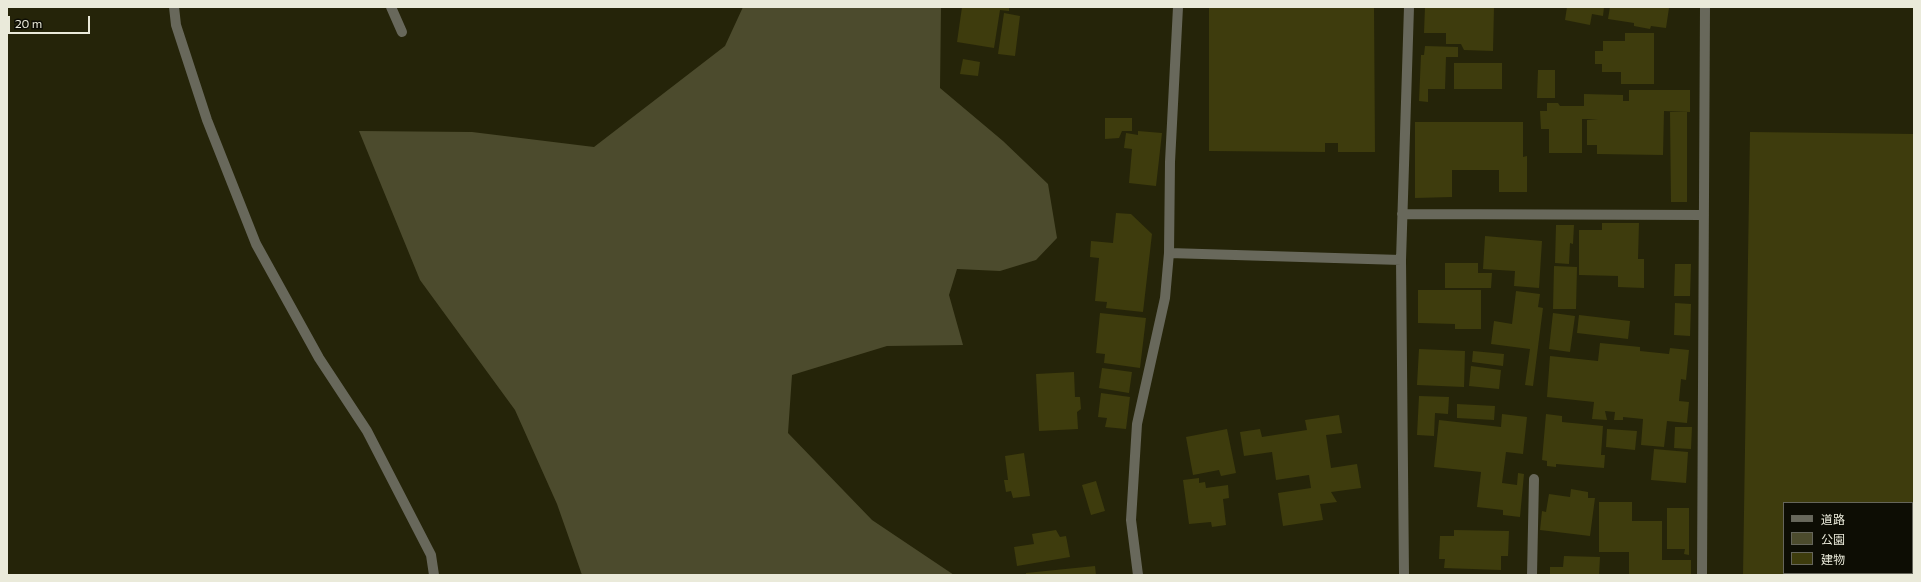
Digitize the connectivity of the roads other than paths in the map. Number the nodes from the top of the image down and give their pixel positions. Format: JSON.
{"nodes":[{"id":1,"x":174,"y":7,"type":"edge"},
{"id":2,"x":391,"y":7,"type":"edge"},
{"id":3,"x":1178,"y":7,"type":"edge"},
{"id":4,"x":1410,"y":7,"type":"edge"},
{"id":5,"x":1705,"y":7,"type":"edge"},
{"id":6,"x":402,"y":32,"type":"dead end"},
{"id":7,"x":1402,"y":214,"type":"junction"},
{"id":8,"x":1704,"y":214,"type":"junction"},
{"id":9,"x":1169,"y":254,"type":"junction"},
{"id":10,"x":1401,"y":260,"type":"junction"},
{"id":11,"x":1534,"y":479,"type":"dead end"},
{"id":12,"x":434,"y":575,"type":"edge"},
{"id":13,"x":1138,"y":575,"type":"edge"},
{"id":14,"x":1404,"y":575,"type":"edge"},
{"id":15,"x":1532,"y":575,"type":"edge"},
{"id":16,"x":1702,"y":575,"type":"edge"}],
"edges":[{"from":1,"to":12,"type":"street"},
{"from":2,"to":6,"type":"street"},
{"from":3,"to":9,"type":"street"},
{"from":4,"to":7,"type":"street"},
{"from":5,"to":8,"type":"street"},
{"from":7,"to":8,"type":"street"},
{"from":7,"to":10,"type":"street"},
{"from":8,"to":16,"type":"street"},
{"from":9,"to":10,"type":"street"},
{"from":9,"to":13,"type":"street"},
{"from":10,"to":14,"type":"street"},
{"from":11,"to":15,"type":"street"}]}
